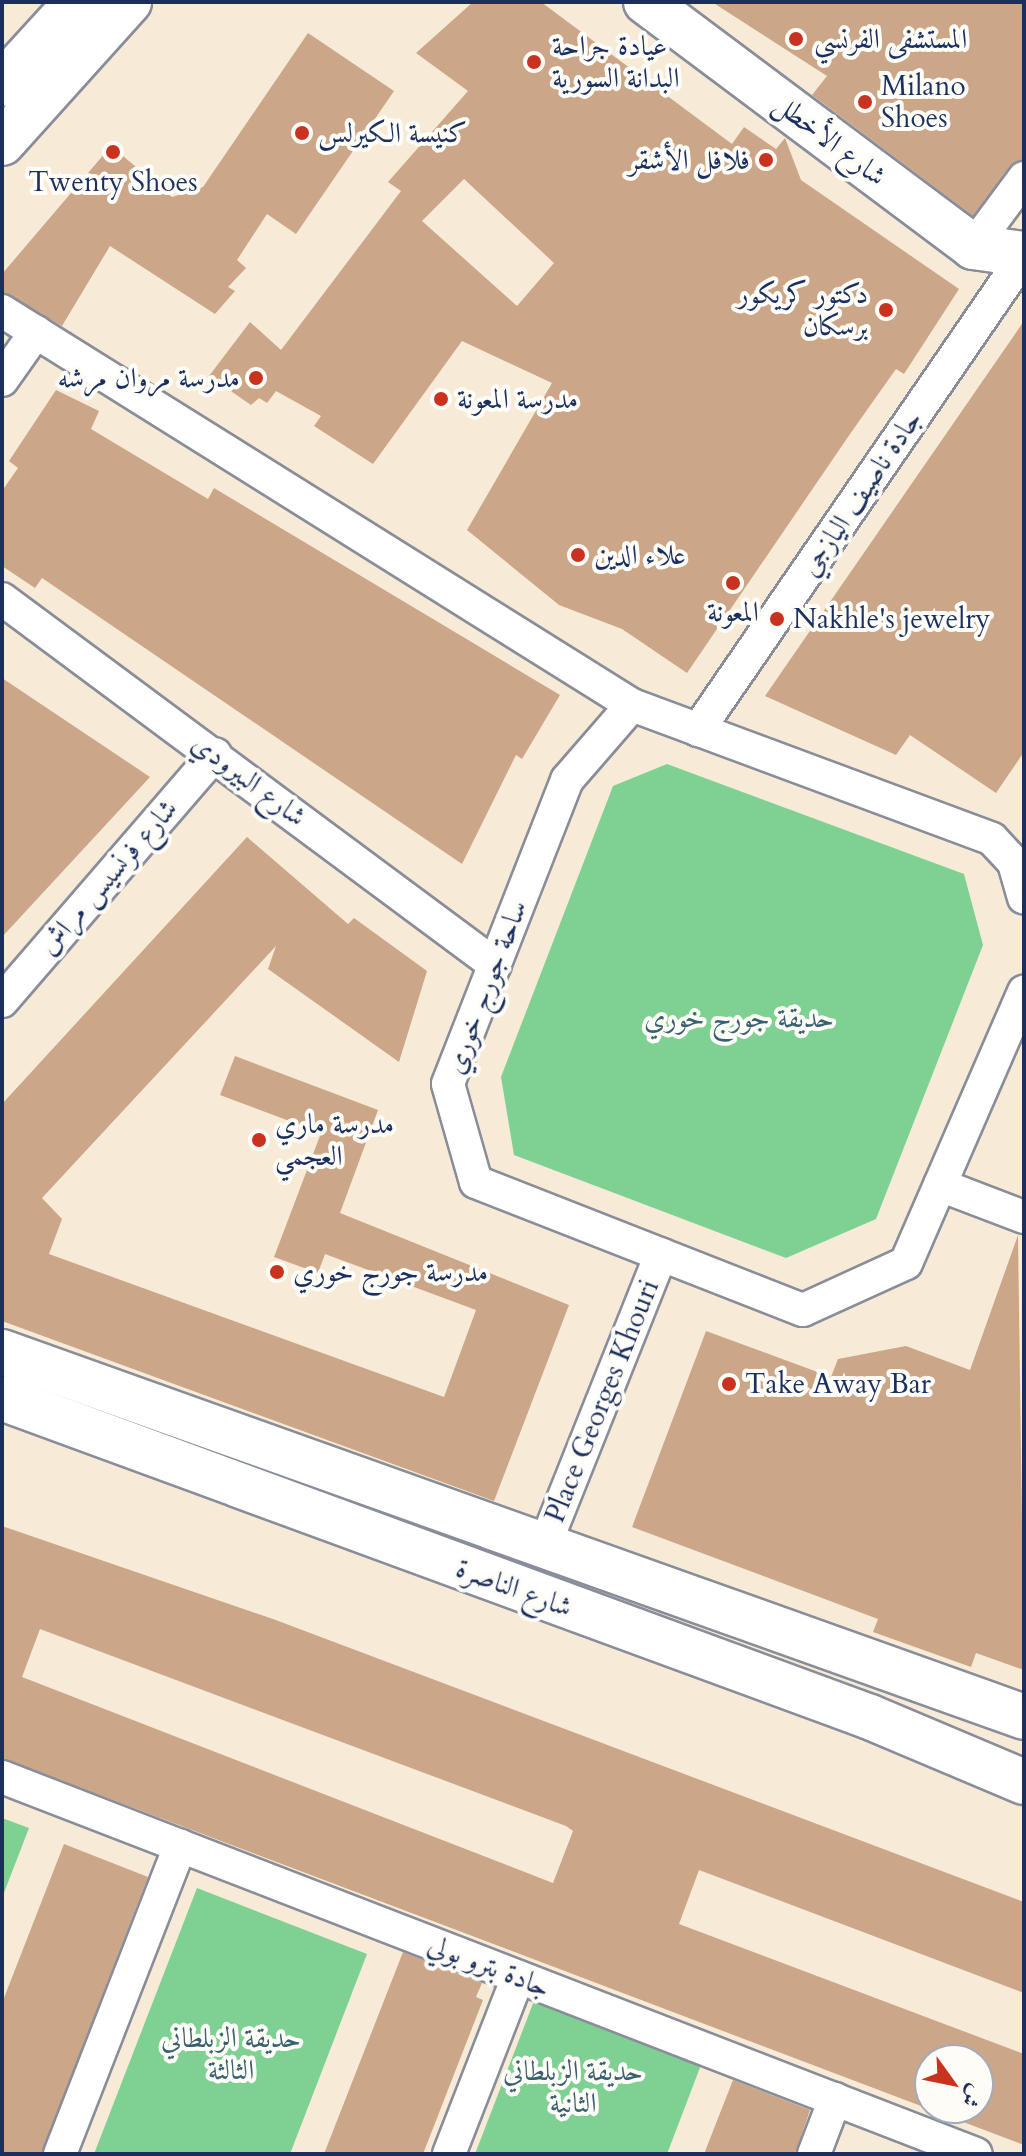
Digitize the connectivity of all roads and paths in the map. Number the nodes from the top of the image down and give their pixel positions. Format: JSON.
{"nodes":[{"id":1,"x":77,"y":2,"type":"edge"},
{"id":2,"x":129,"y":2,"type":"edge"},
{"id":3,"x":646,"y":2,"type":"edge"},
{"id":4,"x":2,"y":84,"type":"edge"},
{"id":5,"x":2,"y":143,"type":"edge"},
{"id":6,"x":1024,"y":178,"type":"edge"},
{"id":7,"x":973,"y":247,"type":"junction"},
{"id":8,"x":1024,"y":255,"type":"edge"},
{"id":9,"x":2,"y":311,"type":"edge"},
{"id":10,"x":36,"y":332,"type":"junction"},
{"id":11,"x":2,"y":380,"type":"edge"},
{"id":12,"x":2,"y":599,"type":"edge"},
{"id":13,"x":632,"y":705,"type":"junction"},
{"id":14,"x":698,"y":730,"type":"junction"},
{"id":15,"x":215,"y":754,"type":"junction"},
{"id":16,"x":1019,"y":855,"type":"edge"},
{"id":17,"x":1024,"y":898,"type":"edge"},
{"id":18,"x":495,"y":965,"type":"junction"},
{"id":19,"x":1024,"y":991,"type":"edge"},
{"id":20,"x":2,"y":1001,"type":"edge"},
{"id":21,"x":940,"y":1185,"type":"junction"},
{"id":22,"x":1024,"y":1217,"type":"edge"},
{"id":23,"x":661,"y":1255,"type":"junction"},
{"id":24,"x":2,"y":1352,"type":"edge"},
{"id":25,"x":2,"y":1398,"type":"edge"},
{"id":26,"x":544,"y":1547,"type":"junction"},
{"id":27,"x":870,"y":1717,"type":"junction"},
{"id":28,"x":1024,"y":1717,"type":"edge"},
{"id":29,"x":1024,"y":1760,"type":"edge"},
{"id":30,"x":2,"y":1777,"type":"edge"},
{"id":31,"x":1024,"y":1782,"type":"edge"},
{"id":32,"x":180,"y":1846,"type":"junction"},
{"id":33,"x":518,"y":1977,"type":"junction"},
{"id":34,"x":835,"y":2099,"type":"junction"},
{"id":35,"x":60,"y":2154,"type":"edge"},
{"id":36,"x":449,"y":2154,"type":"edge"},
{"id":37,"x":814,"y":2154,"type":"edge"},
{"id":38,"x":976,"y":2154,"type":"edge"}],
"edges":[{"from":1,"to":4,"type":"main road"},
{"from":2,"to":5,"type":"main road"},
{"from":3,"to":7,"type":"main road","name":"شارع الأخطل"},
{"from":6,"to":7,"type":"street"},
{"from":7,"to":8,"type":"main road","name":"شارع الأخطل"},
{"from":8,"to":14,"type":"street","name":"جادة ناصيف اليازجي"},
{"from":9,"to":10,"type":"street"},
{"from":10,"to":11,"type":"street"},
{"from":10,"to":13,"type":"street"},
{"from":12,"to":15,"type":"street","name":"شارع البيرودي"},
{"from":13,"to":14,"type":"street"},
{"from":13,"to":18,"type":"street","name":"ساحة جورج خوري"},
{"from":14,"to":16,"type":"street"},
{"from":15,"to":18,"type":"street","name":"شارع البيرودي"},
{"from":15,"to":20,"type":"street","name":"شارع فرنسيس مراش"},
{"from":16,"to":17,"type":"street"},
{"from":18,"to":23,"type":"street","name":"ساحة جورج خوري"},
{"from":19,"to":21,"type":"street","name":"ساحة جورج خوري"},
{"from":21,"to":22,"type":"street"},
{"from":21,"to":23,"type":"street","name":"ساحة جورج خوري"},
{"from":23,"to":26,"type":"street","name":"Place Georges Khouri"},
{"from":24,"to":26,"type":"main road","name":"شارع الناصرة"},
{"from":25,"to":27,"type":"main road","name":"شارع الناصرة"},
{"from":26,"to":28,"type":"main road","name":"شارع الناصرة"},
{"from":27,"to":29,"type":"main road"},
{"from":27,"to":31,"type":"main road","name":"شارع الناصرة"},
{"from":30,"to":32,"type":"street","name":"جادة بترو بولي"},
{"from":32,"to":33,"type":"street","name":"جادة بترو بولي"},
{"from":32,"to":35,"type":"street"},
{"from":33,"to":34,"type":"street","name":"جادة بترو بولي"},
{"from":33,"to":36,"type":"street"},
{"from":34,"to":37,"type":"street"},
{"from":34,"to":38,"type":"street","name":"جادة بترو بولي"}]}
